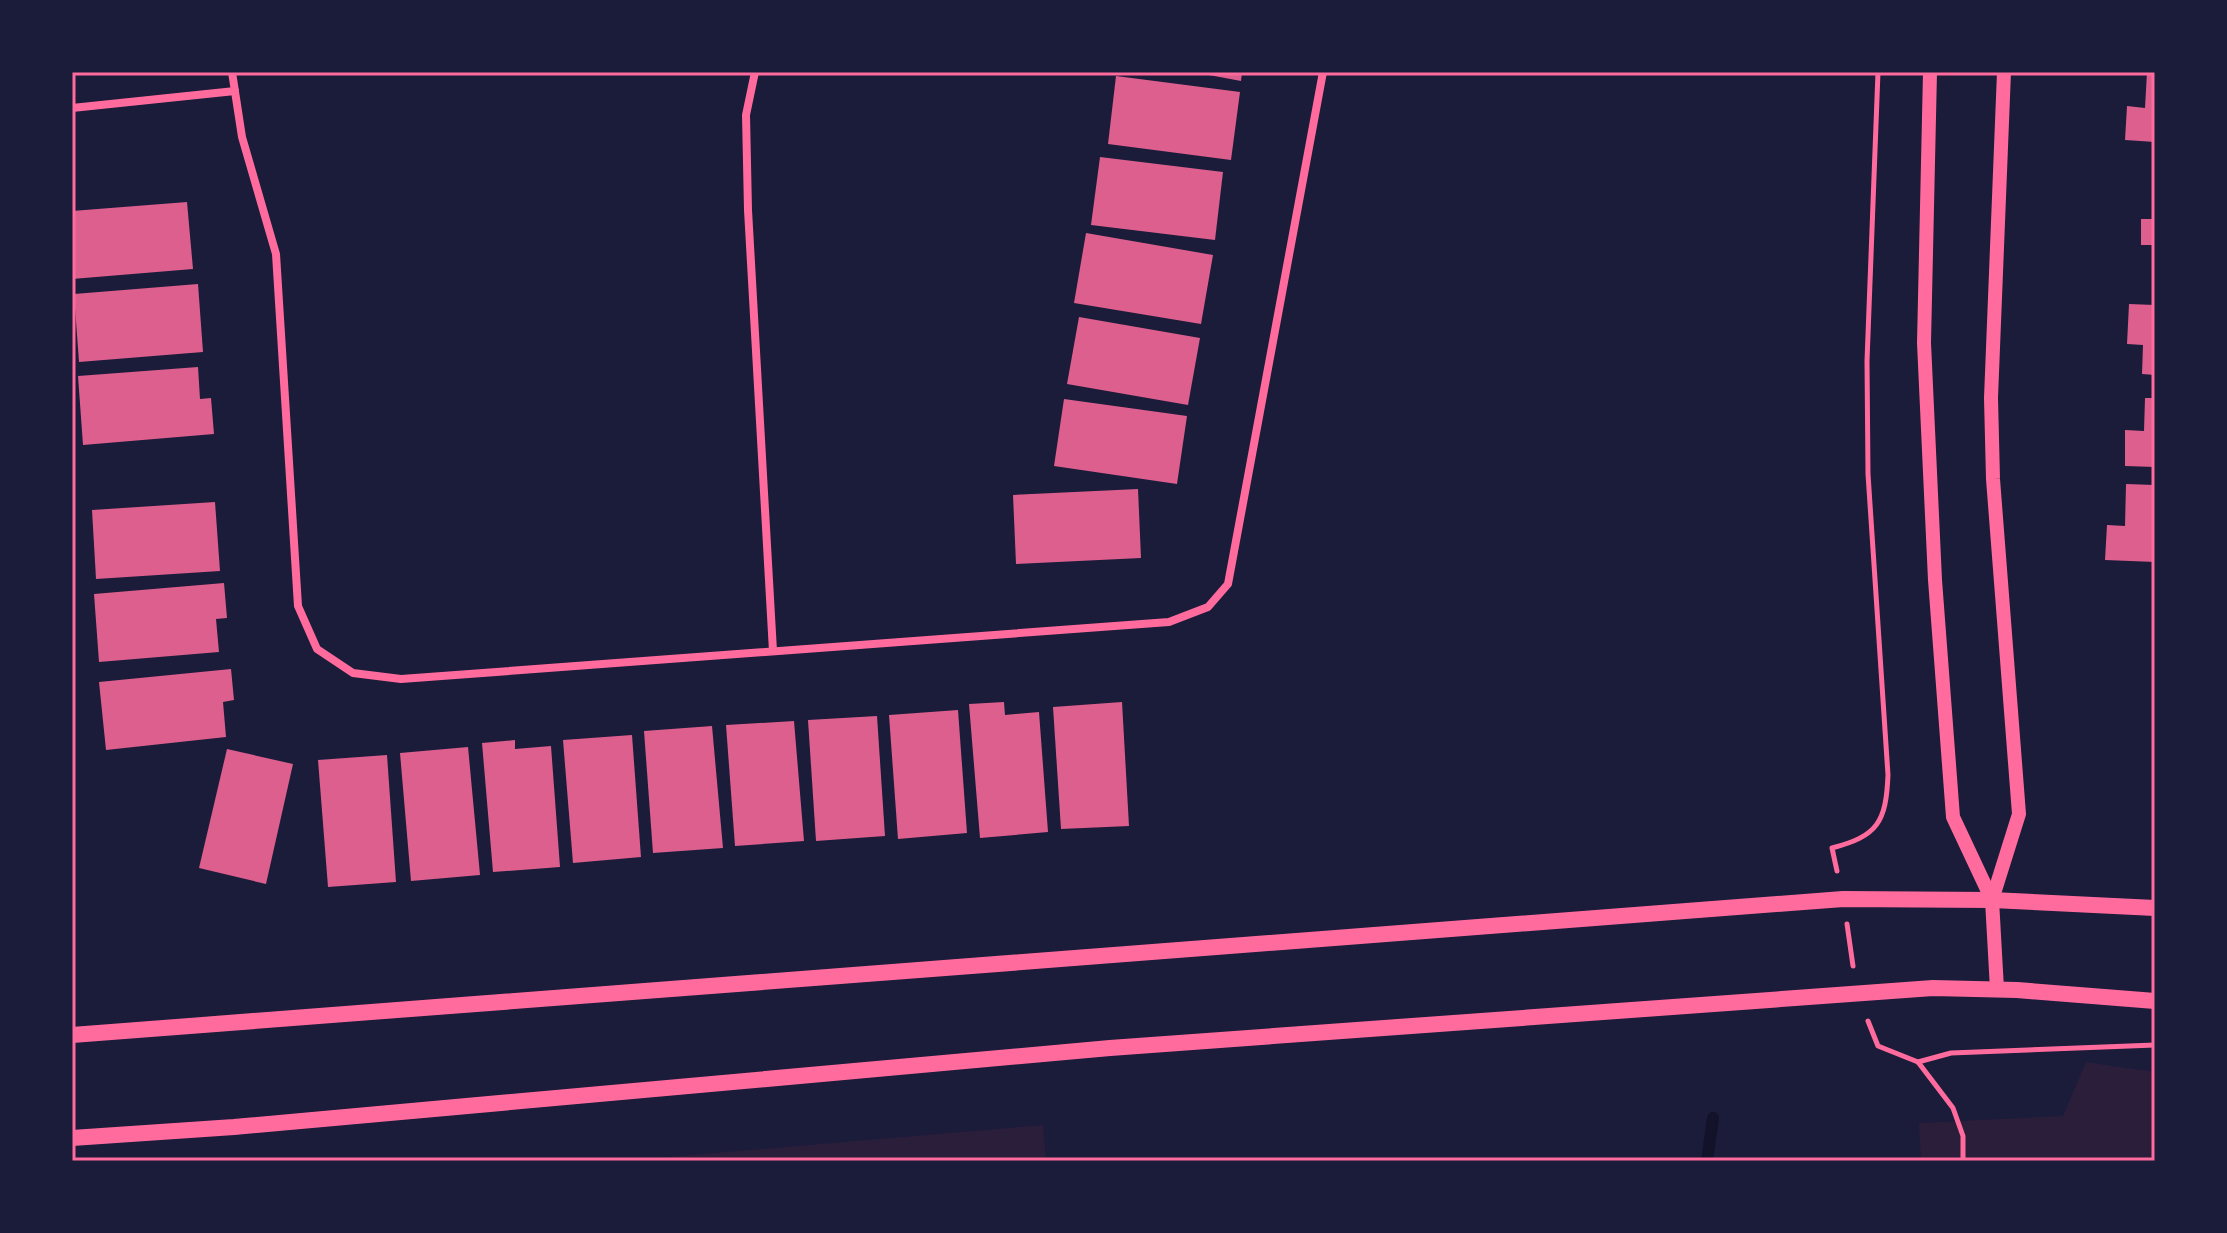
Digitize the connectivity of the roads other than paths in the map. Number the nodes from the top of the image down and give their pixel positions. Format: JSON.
{"nodes":[{"id":1,"x":232,"y":72,"type":"edge"},
{"id":2,"x":755,"y":72,"type":"edge"},
{"id":3,"x":1323,"y":72,"type":"edge"},
{"id":4,"x":1930,"y":72,"type":"edge"},
{"id":5,"x":2004,"y":72,"type":"edge"},
{"id":6,"x":235,"y":91,"type":"junction"},
{"id":7,"x":72,"y":108,"type":"edge"},
{"id":8,"x":773,"y":651,"type":"junction"},
{"id":9,"x":1992,"y":900,"type":"junction"},
{"id":10,"x":2155,"y":908,"type":"edge"},
{"id":11,"x":1997,"y":989,"type":"junction"},
{"id":12,"x":2155,"y":1001,"type":"edge"},
{"id":13,"x":72,"y":1035,"type":"edge"},
{"id":14,"x":72,"y":1138,"type":"edge"}],
"edges":[{"from":1,"to":6,"type":"street"},
{"from":2,"to":8,"type":"street"},
{"from":3,"to":8,"type":"street"},
{"from":4,"to":9,"type":"street"},
{"from":5,"to":9,"type":"street"},
{"from":6,"to":7,"type":"street"},
{"from":6,"to":8,"type":"street"},
{"from":9,"to":10,"type":"main road"},
{"from":9,"to":11,"type":"street"},
{"from":9,"to":13,"type":"main road"},
{"from":11,"to":12,"type":"main road"},
{"from":11,"to":14,"type":"main road"}]}
